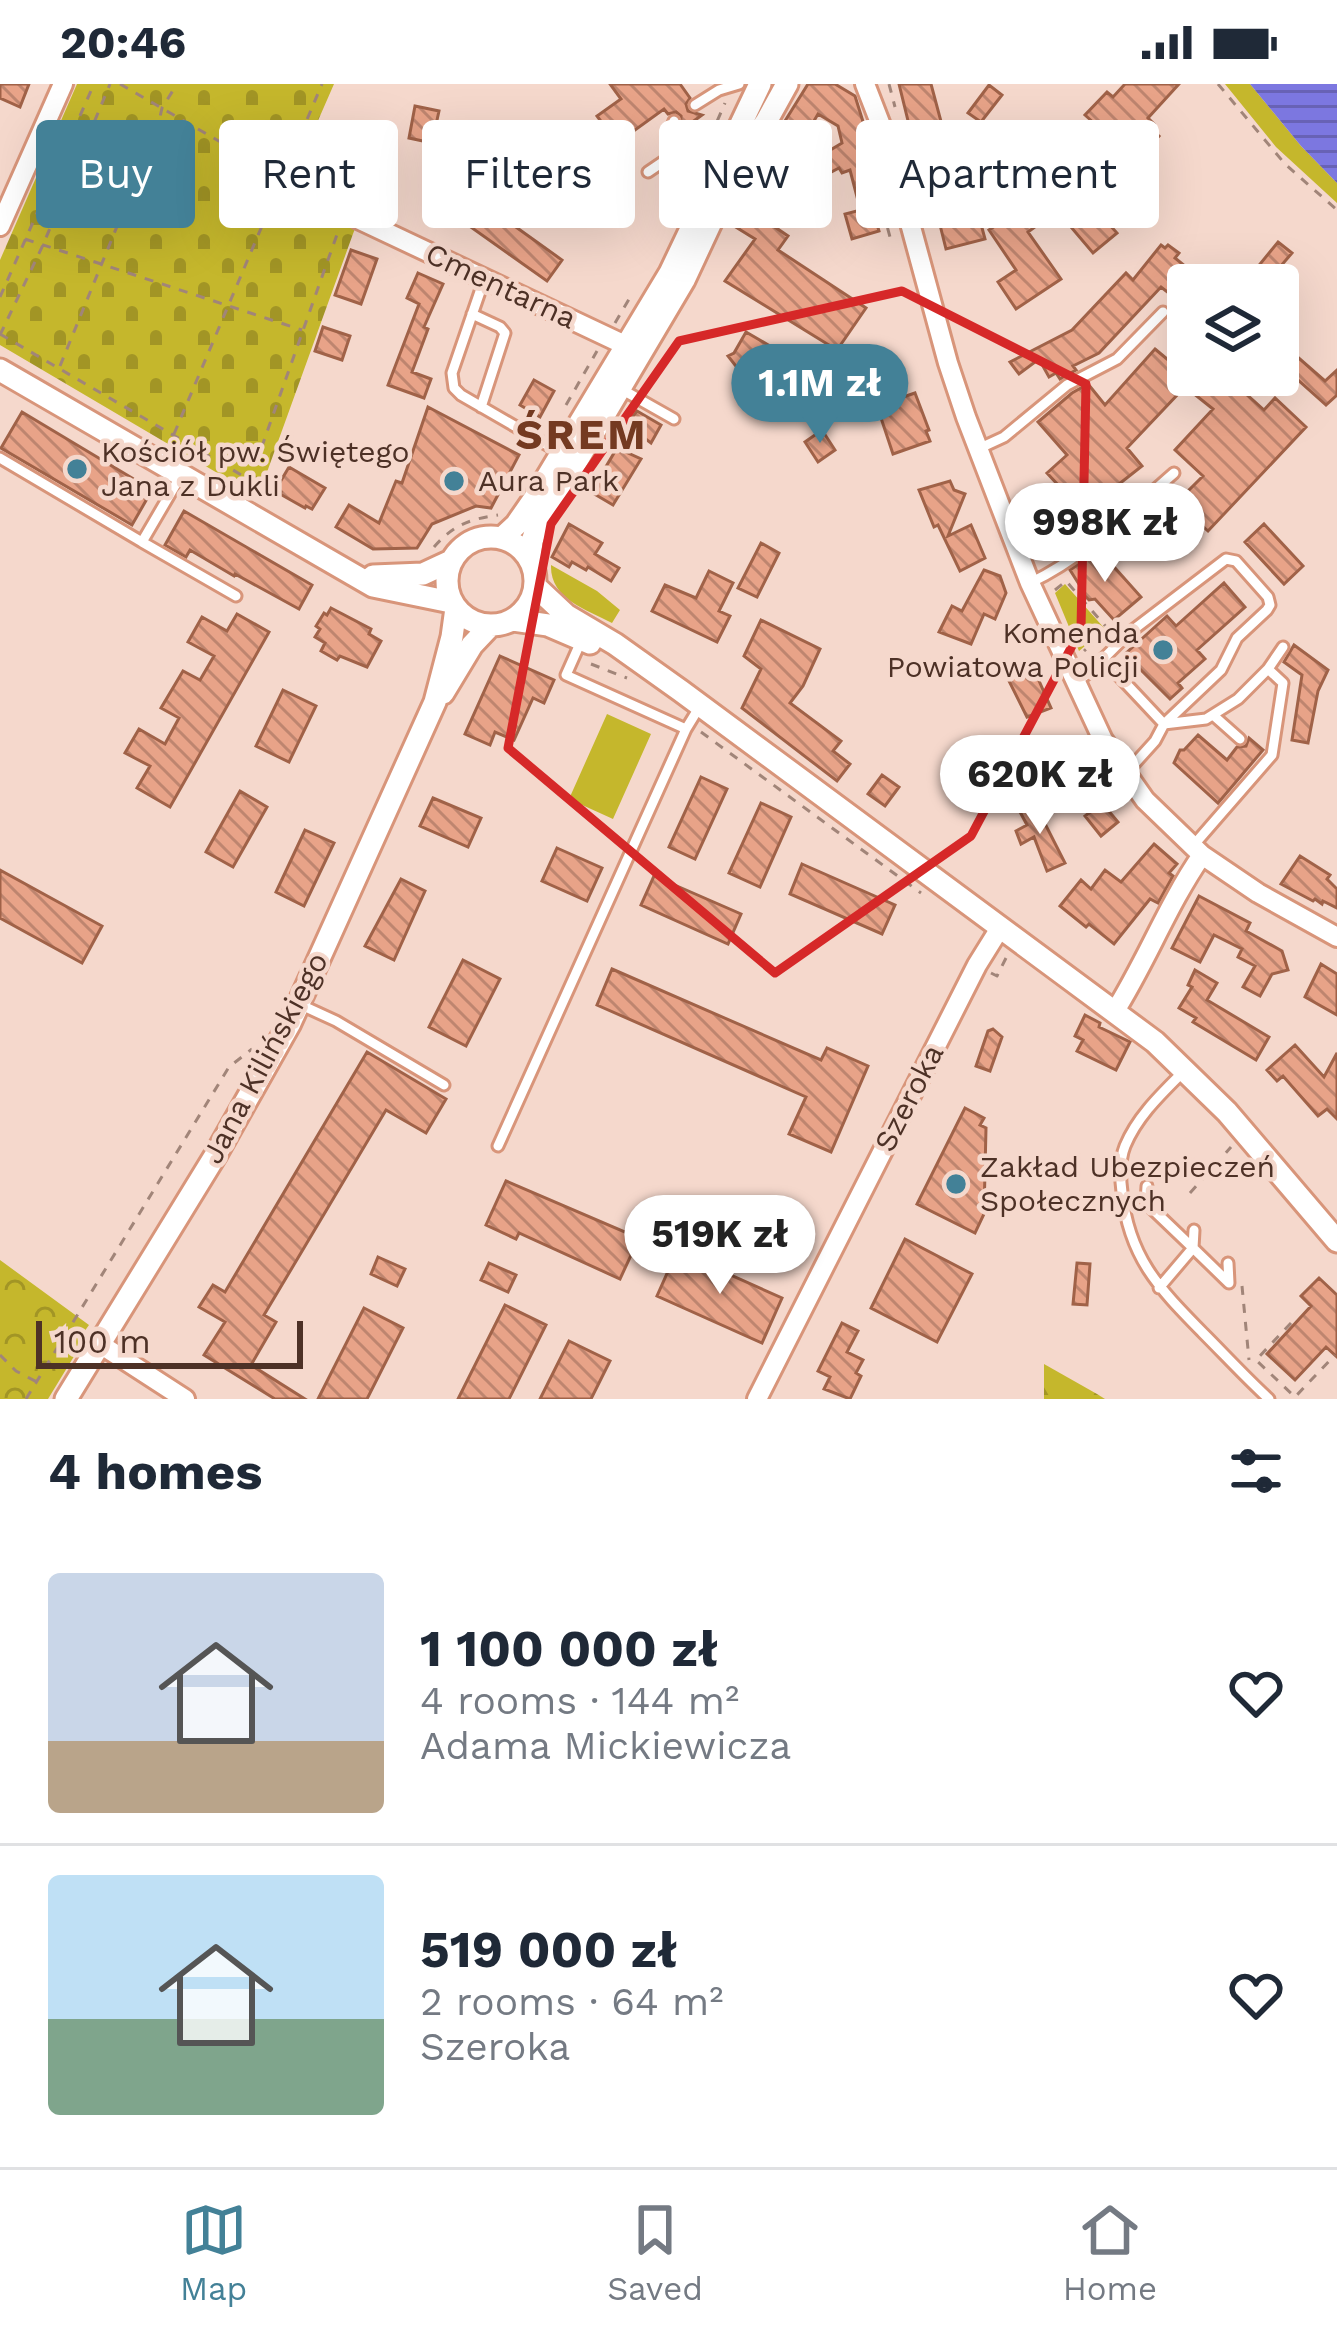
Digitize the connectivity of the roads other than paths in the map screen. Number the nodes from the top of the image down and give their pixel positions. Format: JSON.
{"nodes":[{"id":1,"x":63,"y":84,"type":"edge"},
{"id":2,"x":697,"y":84,"type":"edge"},
{"id":3,"x":739,"y":84,"type":"edge"},
{"id":4,"x":760,"y":84,"type":"edge"},
{"id":5,"x":787,"y":84,"type":"edge"},
{"id":6,"x":865,"y":84,"type":"edge"},
{"id":7,"x":879,"y":84,"type":"edge"},
{"id":8,"x":706,"y":98,"type":"junction"},
{"id":9,"x":695,"y":105,"type":"dead end"},
{"id":10,"x":743,"y":120,"type":"edge"},
{"id":11,"x":765,"y":120,"type":"edge"},
{"id":12,"x":879,"y":120,"type":"edge"},
{"id":13,"x":887,"y":120,"type":"edge"},
{"id":14,"x":659,"y":165,"type":"edge"},
{"id":15,"x":648,"y":172,"type":"dead end"},
{"id":16,"x":0,"y":226,"type":"edge"},
{"id":17,"x":377,"y":228,"type":"edge"},
{"id":18,"x":692,"y":228,"type":"edge"},
{"id":19,"x":708,"y":228,"type":"edge"},
{"id":20,"x":911,"y":228,"type":"edge"},
{"id":21,"x":485,"y":279,"type":"junction"},
{"id":22,"x":1163,"y":312,"type":"dead end"},
{"id":23,"x":472,"y":314,"type":"junction"},
{"id":24,"x":624,"y":348,"type":"junction"},
{"id":25,"x":0,"y":370,"type":"edge"},
{"id":26,"x":621,"y":389,"type":"junction"},
{"id":27,"x":481,"y":407,"type":"junction"},
{"id":28,"x":674,"y":419,"type":"dead end"},
{"id":29,"x":978,"y":448,"type":"junction"},
{"id":30,"x":561,"y":453,"type":"junction"},
{"id":31,"x":0,"y":458,"type":"edge"},
{"id":32,"x":1174,"y":472,"type":"dead end"},
{"id":33,"x":180,"y":476,"type":"junction"},
{"id":34,"x":502,"y":538,"type":"junction"},
{"id":35,"x":142,"y":542,"type":"junction"},
{"id":36,"x":530,"y":560,"type":"junction"},
{"id":37,"x":452,"y":561,"type":"junction"},
{"id":38,"x":361,"y":578,"type":"junction"},
{"id":39,"x":1036,"y":580,"type":"junction"},
{"id":40,"x":535,"y":586,"type":"junction"},
{"id":41,"x":236,"y":596,"type":"dead end"},
{"id":42,"x":454,"y":605,"type":"junction"},
{"id":43,"x":513,"y":620,"type":"junction"},
{"id":44,"x":490,"y":626,"type":"junction"},
{"id":45,"x":1283,"y":647,"type":"dead end"},
{"id":46,"x":578,"y":648,"type":"junction"},
{"id":47,"x":1103,"y":659,"type":"junction"},
{"id":48,"x":1268,"y":669,"type":"junction"},
{"id":49,"x":635,"y":671,"type":"junction"},
{"id":50,"x":1080,"y":679,"type":"junction"},
{"id":51,"x":435,"y":702,"type":"junction"},
{"id":52,"x":1214,"y":715,"type":"junction"},
{"id":53,"x":692,"y":718,"type":"junction"},
{"id":54,"x":1164,"y":724,"type":"junction"},
{"id":55,"x":1240,"y":739,"type":"dead end"},
{"id":56,"x":1125,"y":774,"type":"junction"},
{"id":57,"x":1197,"y":851,"type":"junction"},
{"id":58,"x":1000,"y":928,"type":"junction"},
{"id":59,"x":1337,"y":937,"type":"edge"},
{"id":60,"x":299,"y":1004,"type":"junction"},
{"id":61,"x":1115,"y":1010,"type":"junction"},
{"id":62,"x":1186,"y":1069,"type":"junction"},
{"id":63,"x":444,"y":1085,"type":"dead end"},
{"id":64,"x":498,"y":1146,"type":"dead end"},
{"id":65,"x":1147,"y":1186,"type":"dead end"},
{"id":66,"x":1159,"y":1197,"type":"dead end"},
{"id":67,"x":1172,"y":1209,"type":"dead end"},
{"id":68,"x":1158,"y":1215,"type":"junction"},
{"id":69,"x":1183,"y":1220,"type":"dead end"},
{"id":70,"x":1170,"y":1226,"type":"junction"},
{"id":71,"x":1194,"y":1230,"type":"dead end"},
{"id":72,"x":1181,"y":1238,"type":"junction"},
{"id":73,"x":1205,"y":1241,"type":"dead end"},
{"id":74,"x":1337,"y":1241,"type":"edge"},
{"id":75,"x":1193,"y":1248,"type":"junction"},
{"id":76,"x":1216,"y":1252,"type":"dead end"},
{"id":77,"x":1204,"y":1260,"type":"junction"},
{"id":78,"x":1228,"y":1263,"type":"dead end"},
{"id":79,"x":1217,"y":1271,"type":"junction"},
{"id":80,"x":1159,"y":1288,"type":"junction"},
{"id":81,"x":100,"y":1344,"type":"junction"},
{"id":82,"x":66,"y":1399,"type":"edge"},
{"id":83,"x":185,"y":1399,"type":"edge"},
{"id":84,"x":757,"y":1399,"type":"edge"},
{"id":85,"x":1269,"y":1399,"type":"edge"}],
"edges":[{"from":1,"to":16,"type":"street"},
{"from":2,"to":8,"type":"lane"},
{"from":3,"to":8,"type":"lane"},
{"from":4,"to":10,"type":"street"},
{"from":5,"to":11,"type":"street"},
{"from":6,"to":12,"type":"street"},
{"from":7,"to":13,"type":"street"},
{"from":8,"to":9,"type":"lane"},
{"from":14,"to":15,"type":"lane"},
{"from":17,"to":21,"type":"street","name":"Cmentarna"},
{"from":18,"to":24,"type":"street"},
{"from":19,"to":24,"type":"street"},
{"from":20,"to":29,"type":"street"},
{"from":21,"to":23,"type":"lane"},
{"from":21,"to":24,"type":"street","name":"Cmentarna"},
{"from":22,"to":29,"type":"lane"},
{"from":23,"to":27,"type":"lane"},
{"from":23,"to":27,"type":"lane"},
{"from":24,"to":26,"type":"street"},
{"from":24,"to":30,"type":"street"},
{"from":25,"to":33,"type":"street"},
{"from":26,"to":28,"type":"lane"},
{"from":26,"to":36,"type":"street"},
{"from":27,"to":30,"type":"lane"},
{"from":29,"to":39,"type":"street"},
{"from":30,"to":34,"type":"street"},
{"from":31,"to":35,"type":"lane"},
{"from":32,"to":39,"type":"lane"},
{"from":33,"to":35,"type":"lane"},
{"from":33,"to":38,"type":"street"},
{"from":34,"to":36,"type":"street"},
{"from":34,"to":37,"type":"street"},
{"from":35,"to":41,"type":"lane"},
{"from":36,"to":40,"type":"street"},
{"from":37,"to":38,"type":"street"},
{"from":37,"to":42,"type":"street"},
{"from":38,"to":42,"type":"street"},
{"from":39,"to":50,"type":"street"},
{"from":40,"to":43,"type":"street"},
{"from":40,"to":49,"type":"street"},
{"from":42,"to":44,"type":"street"},
{"from":42,"to":51,"type":"street","name":"Jana Kilińskiego"},
{"from":43,"to":44,"type":"street"},
{"from":43,"to":46,"type":"street"},
{"from":44,"to":51,"type":"street","name":"Jana Kilińskiego"},
{"from":45,"to":48,"type":"lane"},
{"from":46,"to":49,"type":"street"},
{"from":46,"to":53,"type":"lane"},
{"from":47,"to":50,"type":"lane"},
{"from":47,"to":54,"type":"lane"},
{"from":47,"to":54,"type":"lane"},
{"from":48,"to":52,"type":"lane"},
{"from":48,"to":57,"type":"lane"},
{"from":49,"to":53,"type":"street"},
{"from":50,"to":56,"type":"street"},
{"from":51,"to":60,"type":"street","name":"Jana Kilińskiego"},
{"from":52,"to":54,"type":"lane"},
{"from":52,"to":55,"type":"lane"},
{"from":53,"to":58,"type":"street"},
{"from":53,"to":64,"type":"lane"},
{"from":54,"to":56,"type":"lane"},
{"from":56,"to":57,"type":"street"},
{"from":57,"to":59,"type":"street"},
{"from":57,"to":61,"type":"street"},
{"from":58,"to":61,"type":"street"},
{"from":58,"to":84,"type":"street","name":"Szeroka"},
{"from":60,"to":63,"type":"lane"},
{"from":60,"to":81,"type":"street","name":"Jana Kilińskiego"},
{"from":61,"to":62,"type":"street"},
{"from":62,"to":74,"type":"street"},
{"from":62,"to":80,"type":"lane"},
{"from":65,"to":68,"type":"lane"},
{"from":66,"to":68,"type":"lane"},
{"from":67,"to":70,"type":"lane"},
{"from":68,"to":70,"type":"lane"},
{"from":69,"to":72,"type":"lane"},
{"from":70,"to":72,"type":"lane"},
{"from":71,"to":75,"type":"lane"},
{"from":72,"to":75,"type":"lane"},
{"from":73,"to":77,"type":"lane"},
{"from":75,"to":77,"type":"lane"},
{"from":75,"to":80,"type":"lane"},
{"from":76,"to":79,"type":"lane"},
{"from":77,"to":79,"type":"lane"},
{"from":78,"to":79,"type":"lane"},
{"from":80,"to":85,"type":"lane"},
{"from":81,"to":82,"type":"street","name":"Jana Kilińskiego"},
{"from":81,"to":83,"type":"street"}]}
